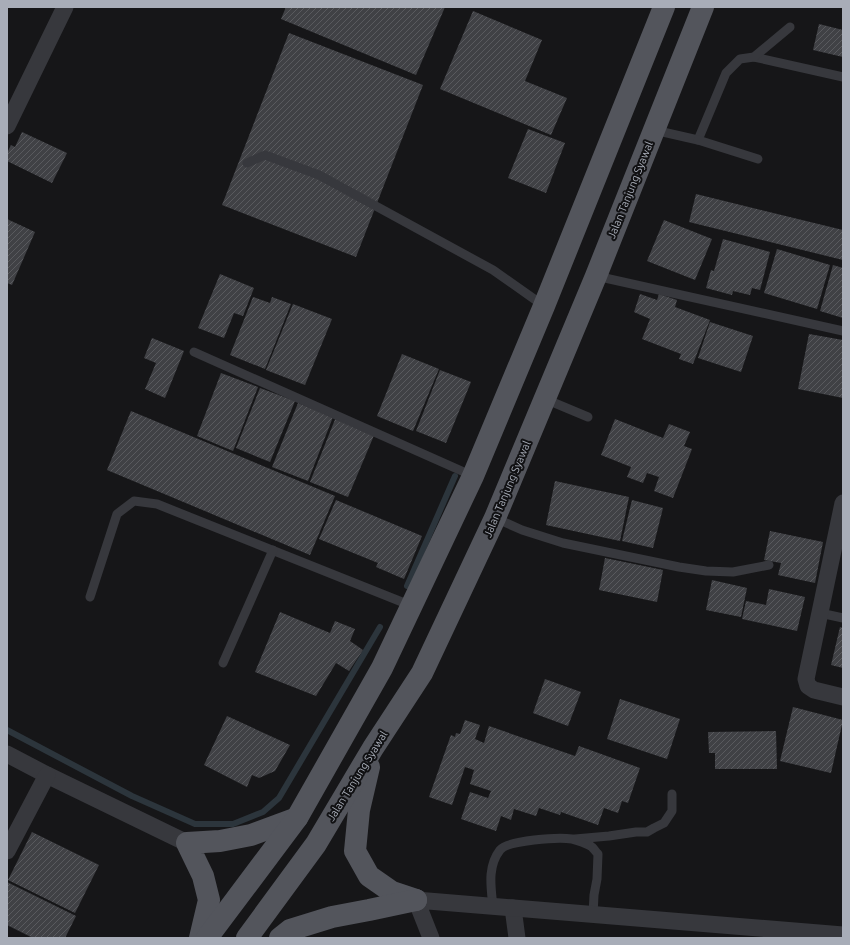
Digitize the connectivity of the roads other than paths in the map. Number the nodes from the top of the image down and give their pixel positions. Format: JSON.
{"nodes":[{"id":1,"x":65,"y":7,"type":"edge"},
{"id":2,"x":664,"y":7,"type":"edge"},
{"id":3,"x":703,"y":7,"type":"edge"},
{"id":4,"x":790,"y":27,"type":"dead end"},
{"id":5,"x":754,"y":57,"type":"junction"},
{"id":6,"x":843,"y":76,"type":"edge"},
{"id":7,"x":7,"y":126,"type":"edge"},
{"id":8,"x":654,"y":130,"type":"junction"},
{"id":9,"x":698,"y":140,"type":"junction"},
{"id":10,"x":758,"y":159,"type":"dead end"},
{"id":11,"x":247,"y":163,"type":"dead end"},
{"id":12,"x":596,"y":276,"type":"junction"},
{"id":13,"x":544,"y":306,"type":"junction"},
{"id":14,"x":843,"y":332,"type":"edge"},
{"id":15,"x":194,"y":352,"type":"dead end"},
{"id":16,"x":545,"y":399,"type":"junction"},
{"id":17,"x":588,"y":418,"type":"dead end"},
{"id":18,"x":473,"y":476,"type":"junction"},
{"id":19,"x":843,"y":503,"type":"edge"},
{"id":20,"x":495,"y":518,"type":"junction"},
{"id":21,"x":840,"y":535,"type":"edge"},
{"id":22,"x":273,"y":550,"type":"junction"},
{"id":23,"x":769,"y":565,"type":"dead end"},
{"id":24,"x":90,"y":596,"type":"dead end"},
{"id":25,"x":412,"y":606,"type":"junction"},
{"id":26,"x":820,"y":613,"type":"junction"},
{"id":27,"x":843,"y":618,"type":"edge"},
{"id":28,"x":223,"y":662,"type":"dead end"},
{"id":29,"x":843,"y":697,"type":"edge"},
{"id":30,"x":373,"y":748,"type":"junction"},
{"id":31,"x":7,"y":754,"type":"edge"},
{"id":32,"x":47,"y":775,"type":"junction"},
{"id":33,"x":672,"y":794,"type":"dead end"},
{"id":34,"x":297,"y":818,"type":"junction"},
{"id":35,"x":572,"y":839,"type":"junction"},
{"id":36,"x":187,"y":843,"type":"junction"},
{"id":37,"x":7,"y":851,"type":"edge"},
{"id":38,"x":416,"y":900,"type":"junction"},
{"id":39,"x":493,"y":907,"type":"junction"},
{"id":40,"x":513,"y":908,"type":"junction"},
{"id":41,"x":593,"y":915,"type":"junction"},
{"id":42,"x":843,"y":935,"type":"edge"},
{"id":43,"x":200,"y":938,"type":"edge"},
{"id":44,"x":207,"y":938,"type":"edge"},
{"id":45,"x":247,"y":938,"type":"edge"},
{"id":46,"x":280,"y":938,"type":"edge"},
{"id":47,"x":431,"y":938,"type":"edge"},
{"id":48,"x":517,"y":938,"type":"edge"}],
"edges":[{"from":1,"to":7,"type":"street"},
{"from":2,"to":13,"type":"main road"},
{"from":3,"to":8,"type":"main road","name":"Jalan Tanjung Syawal"},
{"from":4,"to":5,"type":"lane"},
{"from":5,"to":6,"type":"lane"},
{"from":5,"to":9,"type":"lane"},
{"from":8,"to":9,"type":"lane"},
{"from":8,"to":12,"type":"main road","name":"Jalan Tanjung Syawal"},
{"from":9,"to":10,"type":"lane"},
{"from":11,"to":13,"type":"lane"},
{"from":12,"to":14,"type":"lane"},
{"from":12,"to":16,"type":"main road","name":"Jalan Tanjung Syawal"},
{"from":13,"to":18,"type":"main road"},
{"from":15,"to":18,"type":"lane"},
{"from":16,"to":17,"type":"lane"},
{"from":16,"to":20,"type":"main road","name":"Jalan Tanjung Syawal"},
{"from":18,"to":25,"type":"main road"},
{"from":19,"to":21,"type":"street"},
{"from":20,"to":23,"type":"lane"},
{"from":20,"to":30,"type":"main road","name":"Jalan Tanjung Syawal"},
{"from":21,"to":26,"type":"street"},
{"from":22,"to":24,"type":"lane"},
{"from":22,"to":25,"type":"lane"},
{"from":22,"to":28,"type":"lane"},
{"from":25,"to":34,"type":"main road"},
{"from":26,"to":27,"type":"lane"},
{"from":26,"to":29,"type":"street"},
{"from":30,"to":38,"type":"main road"},
{"from":30,"to":45,"type":"main road","name":"Jalan Tanjung Syawal"},
{"from":31,"to":32,"type":"street"},
{"from":32,"to":36,"type":"street"},
{"from":32,"to":37,"type":"street"},
{"from":33,"to":35,"type":"lane"},
{"from":34,"to":36,"type":"main road"},
{"from":34,"to":44,"type":"main road"},
{"from":35,"to":39,"type":"lane"},
{"from":35,"to":41,"type":"lane"},
{"from":36,"to":43,"type":"main road"},
{"from":38,"to":39,"type":"street"},
{"from":38,"to":46,"type":"main road"},
{"from":38,"to":47,"type":"street"},
{"from":39,"to":40,"type":"street"},
{"from":40,"to":41,"type":"street"},
{"from":40,"to":48,"type":"street"},
{"from":41,"to":42,"type":"street"}]}
